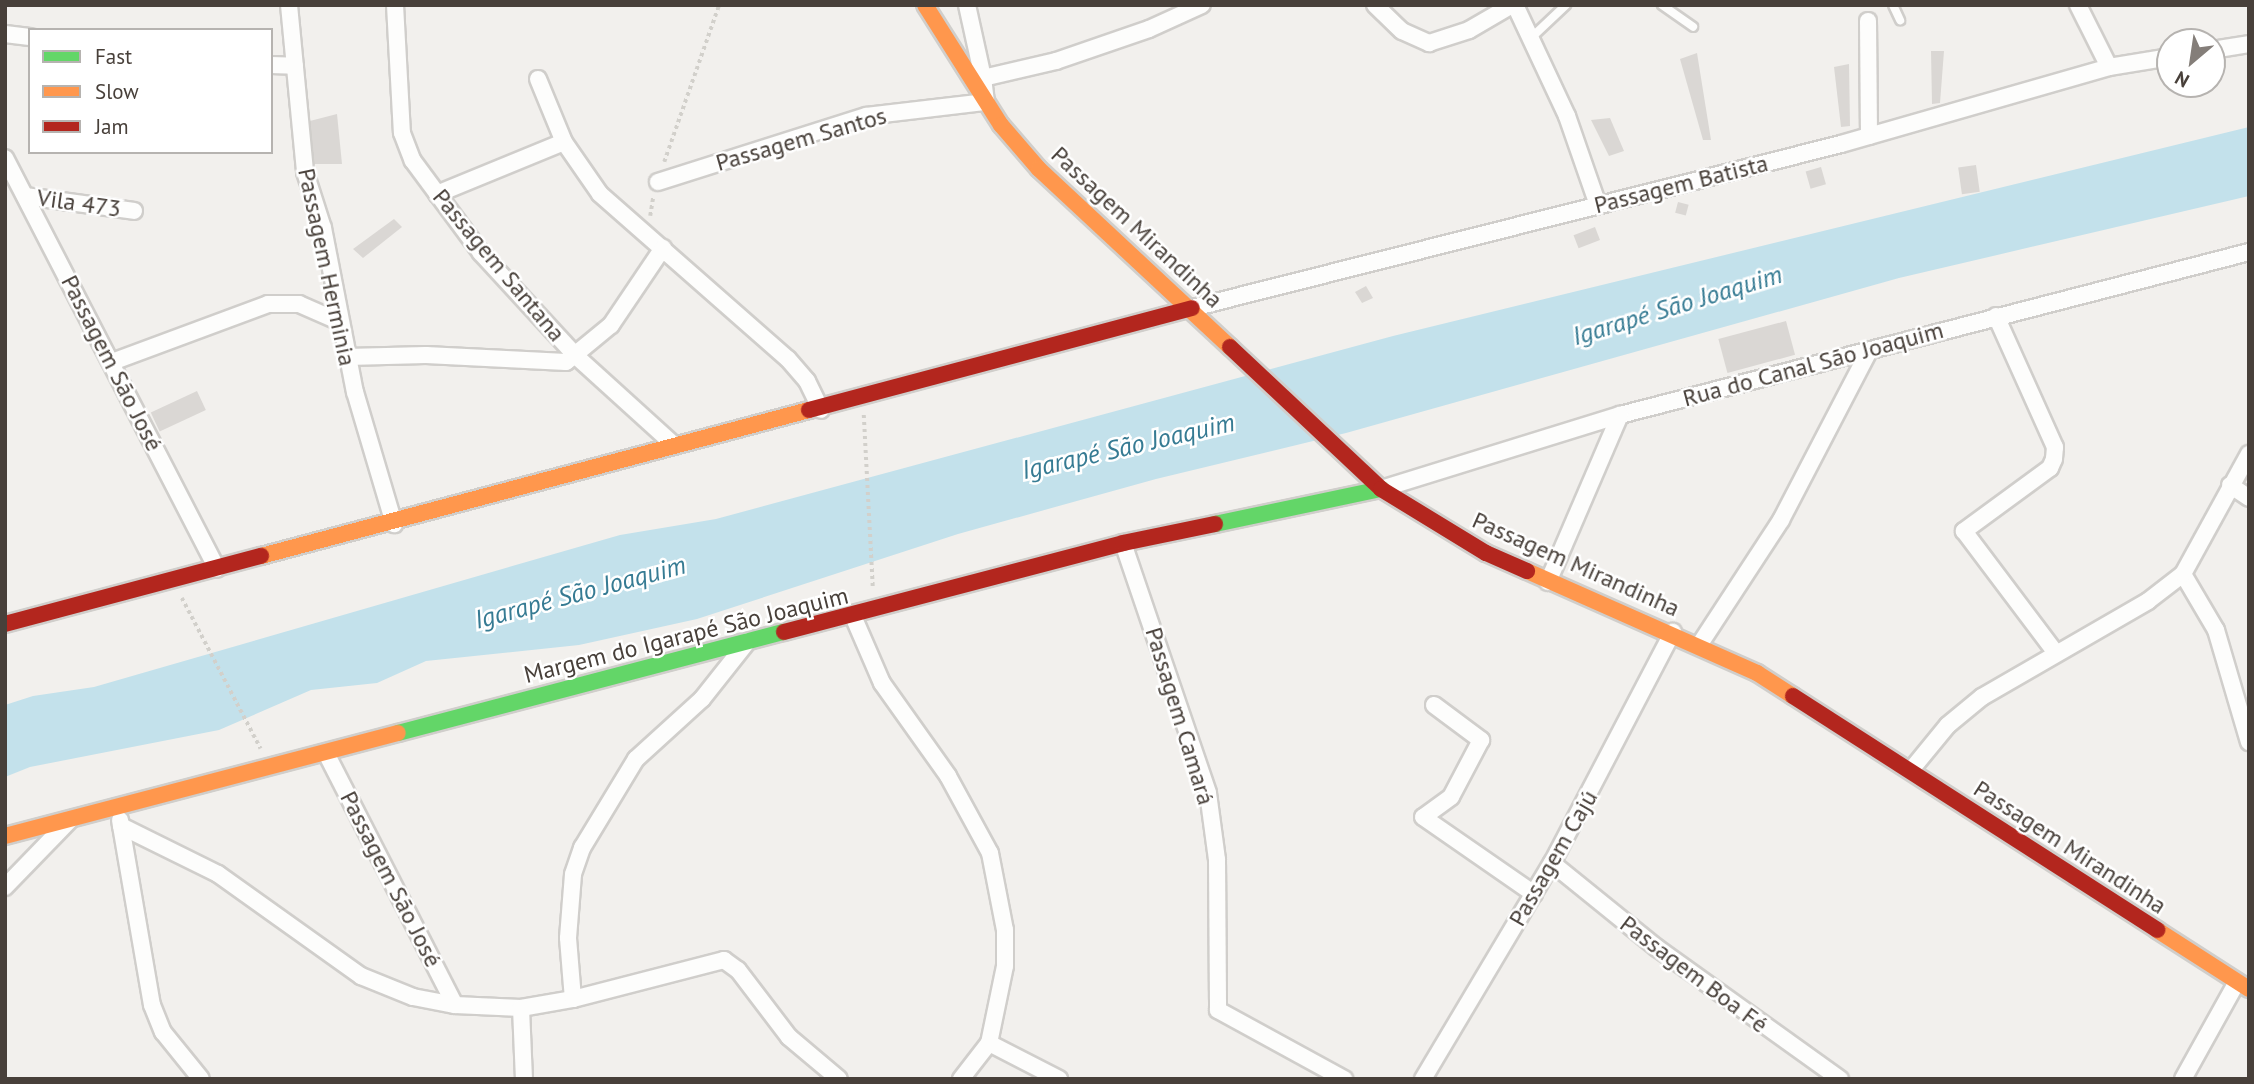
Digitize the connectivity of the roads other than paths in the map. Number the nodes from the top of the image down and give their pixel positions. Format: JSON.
{"nodes":[{"id":1,"x":289,"y":5,"type":"edge"},
{"id":2,"x":395,"y":5,"type":"edge"},
{"id":3,"x":925,"y":5,"type":"edge"},
{"id":4,"x":967,"y":5,"type":"edge"},
{"id":5,"x":1202,"y":5,"type":"edge"},
{"id":6,"x":1375,"y":5,"type":"edge"},
{"id":7,"x":1513,"y":5,"type":"edge"},
{"id":8,"x":1566,"y":5,"type":"edge"},
{"id":9,"x":1662,"y":5,"type":"edge"},
{"id":10,"x":1893,"y":5,"type":"edge"},
{"id":11,"x":2078,"y":5,"type":"edge"},
{"id":12,"x":1868,"y":20,"type":"dead end"},
{"id":13,"x":1900,"y":20,"type":"dead end"},
{"id":14,"x":1693,"y":27,"type":"dead end"},
{"id":15,"x":5,"y":34,"type":"edge"},
{"id":16,"x":28,"y":37,"type":"edge"},
{"id":17,"x":1532,"y":37,"type":"junction"},
{"id":18,"x":2249,"y":44,"type":"edge"},
{"id":19,"x":2226,"y":48,"type":"edge"},
{"id":20,"x":2156,"y":59,"type":"edge"},
{"id":21,"x":273,"y":65,"type":"edge"},
{"id":22,"x":295,"y":66,"type":"junction"},
{"id":23,"x":2109,"y":67,"type":"junction"},
{"id":24,"x":983,"y":78,"type":"junction"},
{"id":25,"x":538,"y":79,"type":"dead end"},
{"id":26,"x":986,"y":102,"type":"junction"},
{"id":27,"x":1869,"y":136,"type":"junction"},
{"id":28,"x":564,"y":142,"type":"junction"},
{"id":29,"x":5,"y":158,"type":"edge"},
{"id":30,"x":658,"y":182,"type":"road end"},
{"id":31,"x":437,"y":194,"type":"junction"},
{"id":32,"x":25,"y":195,"type":"junction"},
{"id":33,"x":1598,"y":205,"type":"junction"},
{"id":34,"x":134,"y":211,"type":"dead end"},
{"id":35,"x":663,"y":247,"type":"junction"},
{"id":36,"x":2249,"y":252,"type":"edge"},
{"id":37,"x":1192,"y":309,"type":"junction"},
{"id":38,"x":1996,"y":316,"type":"junction"},
{"id":39,"x":338,"y":321,"type":"junction"},
{"id":40,"x":1868,"y":351,"type":"junction"},
{"id":41,"x":347,"y":357,"type":"junction"},
{"id":42,"x":577,"y":357,"type":"junction"},
{"id":43,"x":112,"y":362,"type":"junction"},
{"id":44,"x":821,"y":410,"type":"junction"},
{"id":45,"x":1620,"y":415,"type":"junction"},
{"id":46,"x":674,"y":445,"type":"junction"},
{"id":47,"x":2249,"y":454,"type":"edge"},
{"id":48,"x":2230,"y":485,"type":"junction"},
{"id":49,"x":1381,"y":489,"type":"junction"},
{"id":50,"x":2249,"y":498,"type":"edge"},
{"id":51,"x":394,"y":524,"type":"junction"},
{"id":52,"x":1124,"y":543,"type":"junction"},
{"id":53,"x":217,"y":569,"type":"junction"},
{"id":54,"x":2183,"y":574,"type":"junction"},
{"id":55,"x":1548,"y":582,"type":"junction"},
{"id":56,"x":853,"y":616,"type":"junction"},
{"id":57,"x":5,"y":624,"type":"edge"},
{"id":58,"x":1673,"y":632,"type":"junction"},
{"id":59,"x":748,"y":641,"type":"junction"},
{"id":60,"x":1700,"y":644,"type":"junction"},
{"id":61,"x":2056,"y":653,"type":"junction"},
{"id":62,"x":1434,"y":705,"type":"dead end"},
{"id":63,"x":2249,"y":742,"type":"edge"},
{"id":64,"x":326,"y":753,"type":"junction"},
{"id":65,"x":1911,"y":769,"type":"junction"},
{"id":66,"x":116,"y":806,"type":"junction"},
{"id":67,"x":71,"y":820,"type":"junction"},
{"id":68,"x":121,"y":826,"type":"junction"},
{"id":69,"x":5,"y":836,"type":"edge"},
{"id":70,"x":1552,"y":863,"type":"junction"},
{"id":71,"x":5,"y":887,"type":"edge"},
{"id":72,"x":1534,"y":894,"type":"junction"},
{"id":73,"x":2243,"y":985,"type":"edge"},
{"id":74,"x":573,"y":999,"type":"junction"},
{"id":75,"x":455,"y":1005,"type":"junction"},
{"id":76,"x":521,"y":1008,"type":"junction"},
{"id":77,"x":989,"y":1044,"type":"junction"},
{"id":78,"x":201,"y":1079,"type":"edge"},
{"id":79,"x":524,"y":1079,"type":"edge"},
{"id":80,"x":839,"y":1079,"type":"edge"},
{"id":81,"x":961,"y":1079,"type":"edge"},
{"id":82,"x":1059,"y":1079,"type":"edge"},
{"id":83,"x":1344,"y":1079,"type":"edge"},
{"id":84,"x":1423,"y":1079,"type":"edge"},
{"id":85,"x":1840,"y":1079,"type":"edge"},
{"id":86,"x":2183,"y":1079,"type":"edge"}],
"edges":[{"from":1,"to":22,"type":"street","name":"Passagem Herminia"},
{"from":2,"to":31,"type":"street","name":"Passagem Santana"},
{"from":3,"to":26,"type":"street","name":"Passagem Mirandinha"},
{"from":4,"to":24,"type":"street"},
{"from":5,"to":24,"type":"street"},
{"from":6,"to":7,"type":"street"},
{"from":7,"to":17,"type":"street"},
{"from":8,"to":17,"type":"lane"},
{"from":9,"to":14,"type":"lane"},
{"from":10,"to":13,"type":"lane"},
{"from":11,"to":23,"type":"street"},
{"from":12,"to":27,"type":"street"},
{"from":15,"to":16,"type":"street"},
{"from":17,"to":33,"type":"street"},
{"from":18,"to":19,"type":"street"},
{"from":20,"to":23,"type":"street","name":"Passagem Batista"},
{"from":21,"to":22,"type":"street"},
{"from":22,"to":39,"type":"street","name":"Passagem Herminia"},
{"from":23,"to":27,"type":"street","name":"Passagem Batista"},
{"from":24,"to":26,"type":"street"},
{"from":25,"to":28,"type":"street"},
{"from":26,"to":30,"type":"street","name":"Passagem Santos"},
{"from":26,"to":37,"type":"street","name":"Passagem Mirandinha"},
{"from":27,"to":33,"type":"street","name":"Passagem Batista"},
{"from":28,"to":31,"type":"street"},
{"from":28,"to":35,"type":"street"},
{"from":29,"to":32,"type":"street","name":"Passagem São José"},
{"from":31,"to":42,"type":"street","name":"Passagem Santana"},
{"from":32,"to":34,"type":"street","name":"Vila 473"},
{"from":32,"to":43,"type":"street","name":"Passagem São José"},
{"from":33,"to":37,"type":"street","name":"Passagem Batista"},
{"from":35,"to":42,"type":"street"},
{"from":35,"to":44,"type":"street"},
{"from":36,"to":38,"type":"street","name":"Rua do Canal São Joaquim"},
{"from":37,"to":44,"type":"street"},
{"from":37,"to":49,"type":"street","name":"Passagem Mirandinha"},
{"from":38,"to":40,"type":"street","name":"Rua do Canal São Joaquim"},
{"from":38,"to":61,"type":"street"},
{"from":39,"to":41,"type":"street","name":"Passagem Herminia"},
{"from":39,"to":43,"type":"street"},
{"from":40,"to":45,"type":"street","name":"Rua do Canal São Joaquim"},
{"from":40,"to":60,"type":"street"},
{"from":41,"to":42,"type":"street"},
{"from":41,"to":51,"type":"street","name":"Passagem Herminia"},
{"from":42,"to":46,"type":"street","name":"Passagem Santana"},
{"from":43,"to":53,"type":"street","name":"Passagem São José"},
{"from":44,"to":46,"type":"street"},
{"from":45,"to":49,"type":"street","name":"Rua do Canal São Joaquim"},
{"from":45,"to":55,"type":"street"},
{"from":46,"to":51,"type":"street"},
{"from":47,"to":48,"type":"street"},
{"from":48,"to":50,"type":"street"},
{"from":48,"to":54,"type":"street"},
{"from":49,"to":52,"type":"street","name":"Margem do Igarapé São Joaquim"},
{"from":49,"to":55,"type":"street","name":"Passagem Mirandinha"},
{"from":51,"to":53,"type":"street"},
{"from":52,"to":56,"type":"street","name":"Margem do Igarapé São Joaquim"},
{"from":52,"to":83,"type":"street","name":"Passagem Camará"},
{"from":53,"to":57,"type":"street"},
{"from":54,"to":61,"type":"street"},
{"from":54,"to":63,"type":"street"},
{"from":55,"to":58,"type":"street","name":"Passagem Mirandinha"},
{"from":56,"to":59,"type":"street","name":"Margem do Igarapé São Joaquim"},
{"from":56,"to":77,"type":"street"},
{"from":58,"to":60,"type":"street","name":"Passagem Mirandinha"},
{"from":58,"to":70,"type":"street","name":"Passagem Cajú"},
{"from":59,"to":64,"type":"street","name":"Margem do Igarapé São Joaquim"},
{"from":59,"to":74,"type":"street"},
{"from":60,"to":65,"type":"street","name":"Passagem Mirandinha"},
{"from":61,"to":65,"type":"street"},
{"from":62,"to":72,"type":"street"},
{"from":64,"to":66,"type":"street","name":"Margem do Igarapé São Joaquim"},
{"from":64,"to":75,"type":"street","name":"Passagem São José"},
{"from":65,"to":73,"type":"street","name":"Passagem Mirandinha"},
{"from":66,"to":67,"type":"street","name":"Margem do Igarapé São Joaquim"},
{"from":66,"to":68,"type":"street"},
{"from":67,"to":69,"type":"street","name":"Margem do Igarapé São Joaquim"},
{"from":67,"to":71,"type":"street"},
{"from":68,"to":75,"type":"street"},
{"from":68,"to":78,"type":"street"},
{"from":70,"to":72,"type":"street","name":"Passagem Cajú"},
{"from":70,"to":85,"type":"street","name":"Passagem Boa Fé"},
{"from":72,"to":84,"type":"street","name":"Passagem Cajú"},
{"from":73,"to":86,"type":"street"},
{"from":74,"to":76,"type":"street"},
{"from":74,"to":80,"type":"street"},
{"from":75,"to":76,"type":"street"},
{"from":76,"to":79,"type":"street"},
{"from":77,"to":81,"type":"street"},
{"from":77,"to":82,"type":"street"}]}
